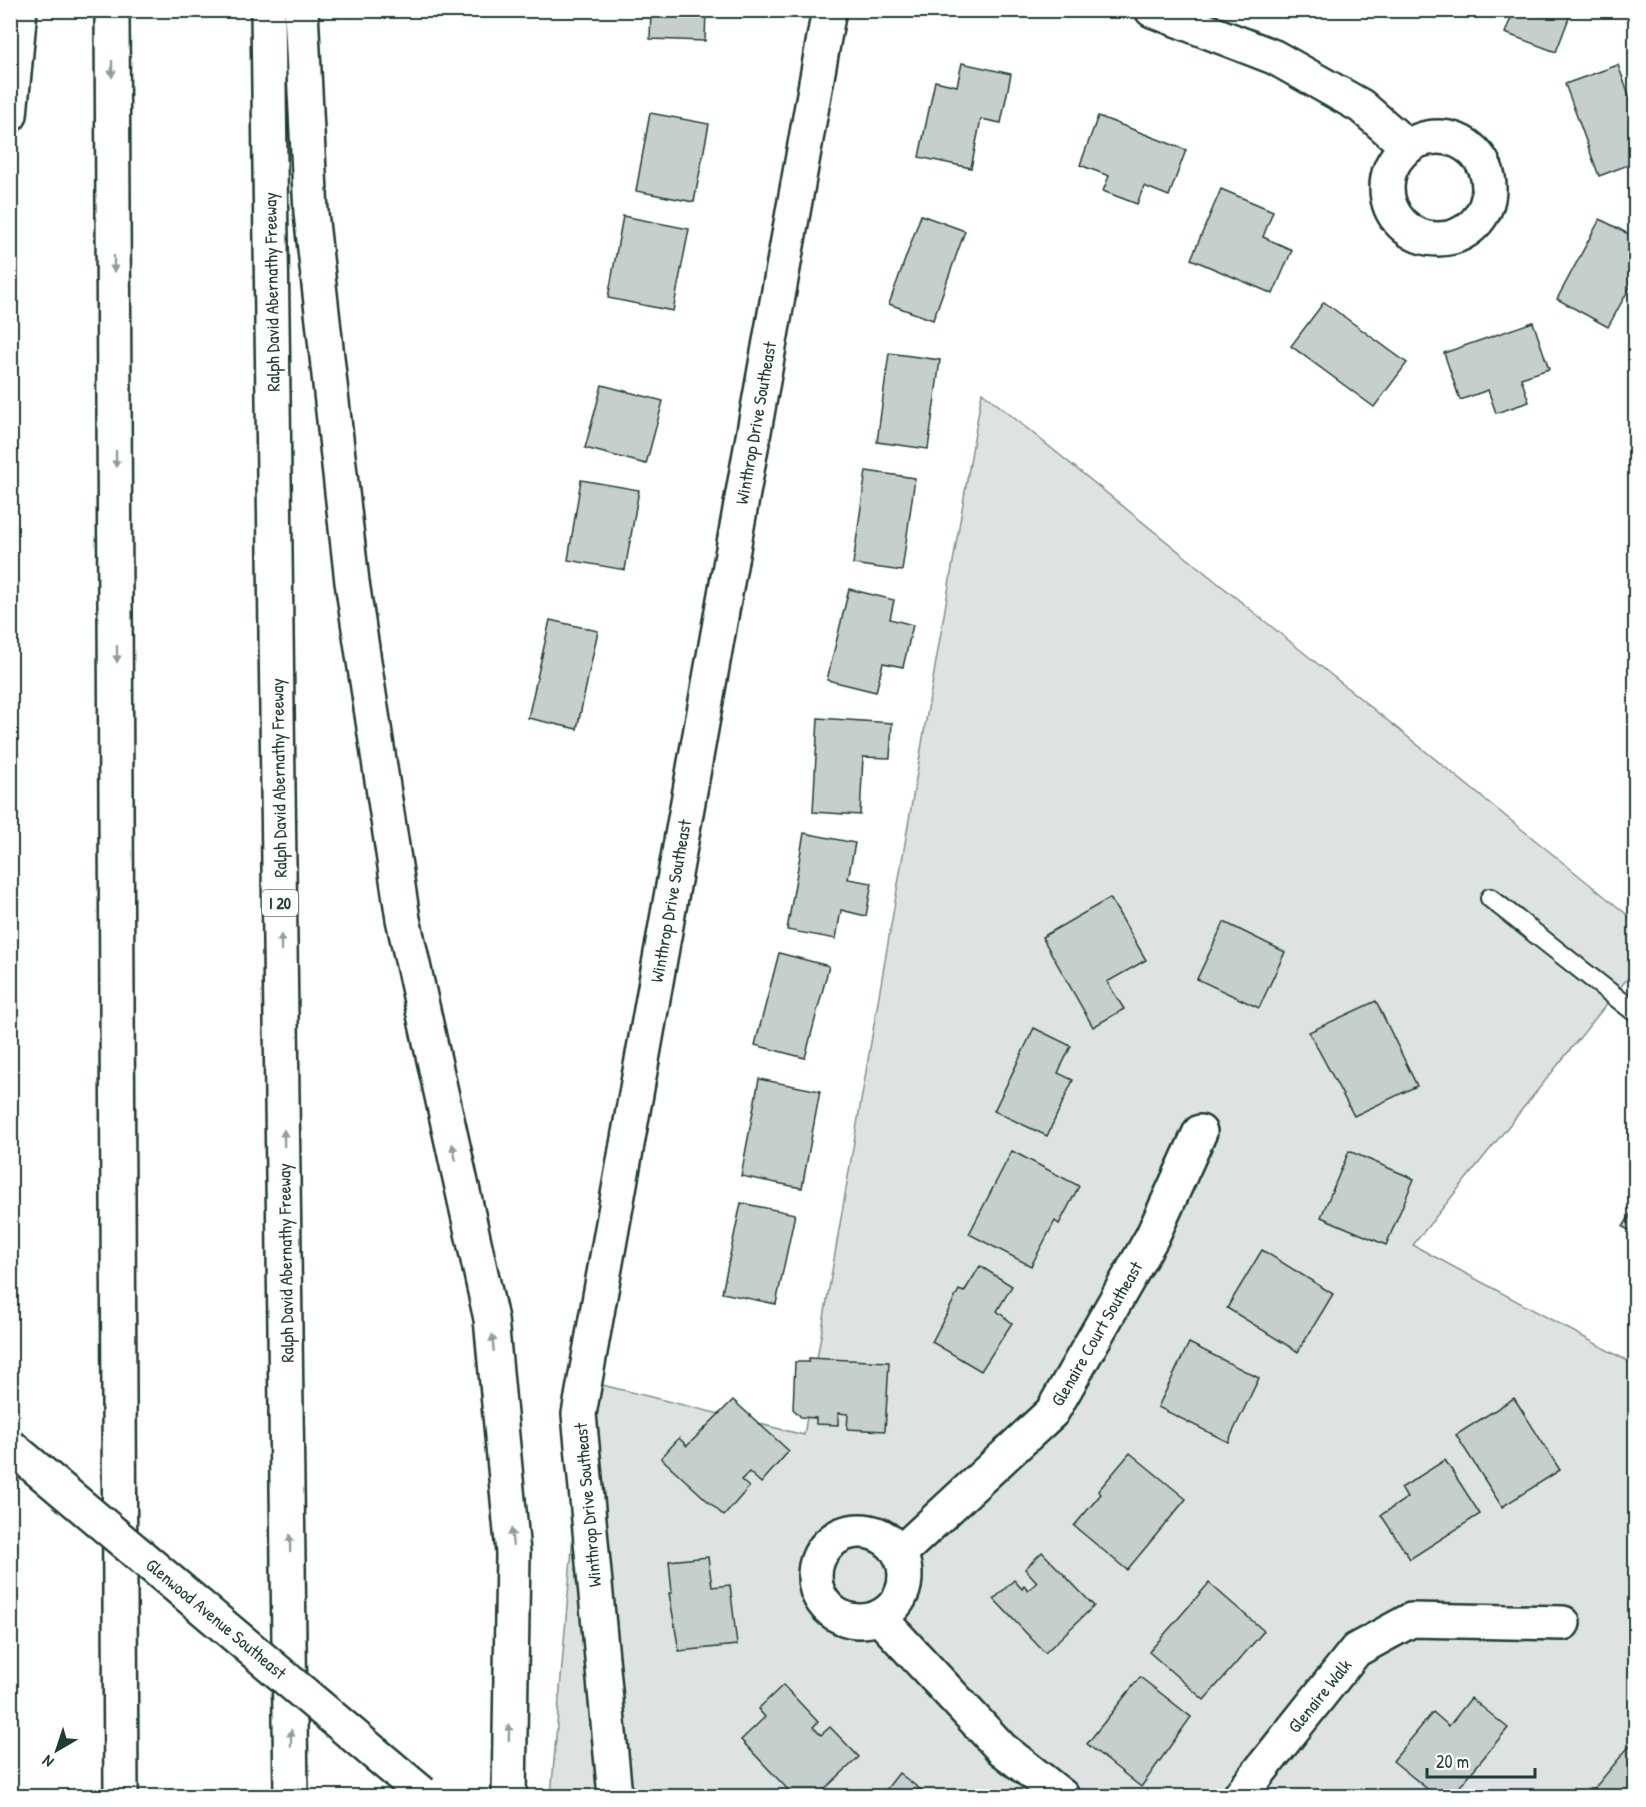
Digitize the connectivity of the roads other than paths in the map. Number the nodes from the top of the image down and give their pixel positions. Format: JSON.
{"nodes":[{"id":1,"x":20,"y":10,"type":"edge"},
{"id":2,"x":112,"y":10,"type":"edge"},
{"id":3,"x":268,"y":10,"type":"edge"},
{"id":4,"x":301,"y":10,"type":"edge"},
{"id":5,"x":830,"y":10,"type":"edge"},
{"id":6,"x":1152,"y":10,"type":"edge"},
{"id":7,"x":10,"y":115,"type":"edge"},
{"id":8,"x":1408,"y":147,"type":"dead end"},
{"id":9,"x":1490,"y":898,"type":"dead end"},
{"id":10,"x":1635,"y":1013,"type":"edge"},
{"id":11,"x":1200,"y":1132,"type":"dead end"},
{"id":12,"x":10,"y":1446,"type":"edge"},
{"id":13,"x":900,"y":1553,"type":"junction"},
{"id":14,"x":879,"y":1617,"type":"junction"},
{"id":15,"x":1563,"y":1623,"type":"dead end"},
{"id":16,"x":422,"y":1792,"type":"dead end"},
{"id":17,"x":121,"y":1797,"type":"edge"},
{"id":18,"x":291,"y":1797,"type":"edge"},
{"id":19,"x":508,"y":1797,"type":"edge"},
{"id":20,"x":615,"y":1797,"type":"edge"},
{"id":21,"x":1062,"y":1797,"type":"edge"},
{"id":22,"x":1240,"y":1797,"type":"edge"}],
"edges":[{"from":1,"to":7,"type":"main road"},
{"from":2,"to":17,"type":"main road","one_way":true},
{"from":18,"to":3,"type":"main road","name":"Ralph David Abernathy Freeway","number":"I 20","one_way":true},
{"from":19,"to":4,"type":"main road","one_way":true},
{"from":5,"to":20,"type":"main road","name":"Winthrop Drive Southeast"},
{"from":6,"to":8,"type":"main road"},
{"from":9,"to":10,"type":"lane"},
{"from":11,"to":13,"type":"main road","name":"Glenaire Court Southeast"},
{"from":12,"to":16,"type":"main road","name":"Glenwood Avenue Southeast","bridge":true},
{"from":13,"to":14,"type":"main road"},
{"from":13,"to":14,"type":"main road"},
{"from":14,"to":21,"type":"main road"},
{"from":15,"to":22,"type":"main road","name":"Glenaire Walk"}]}
